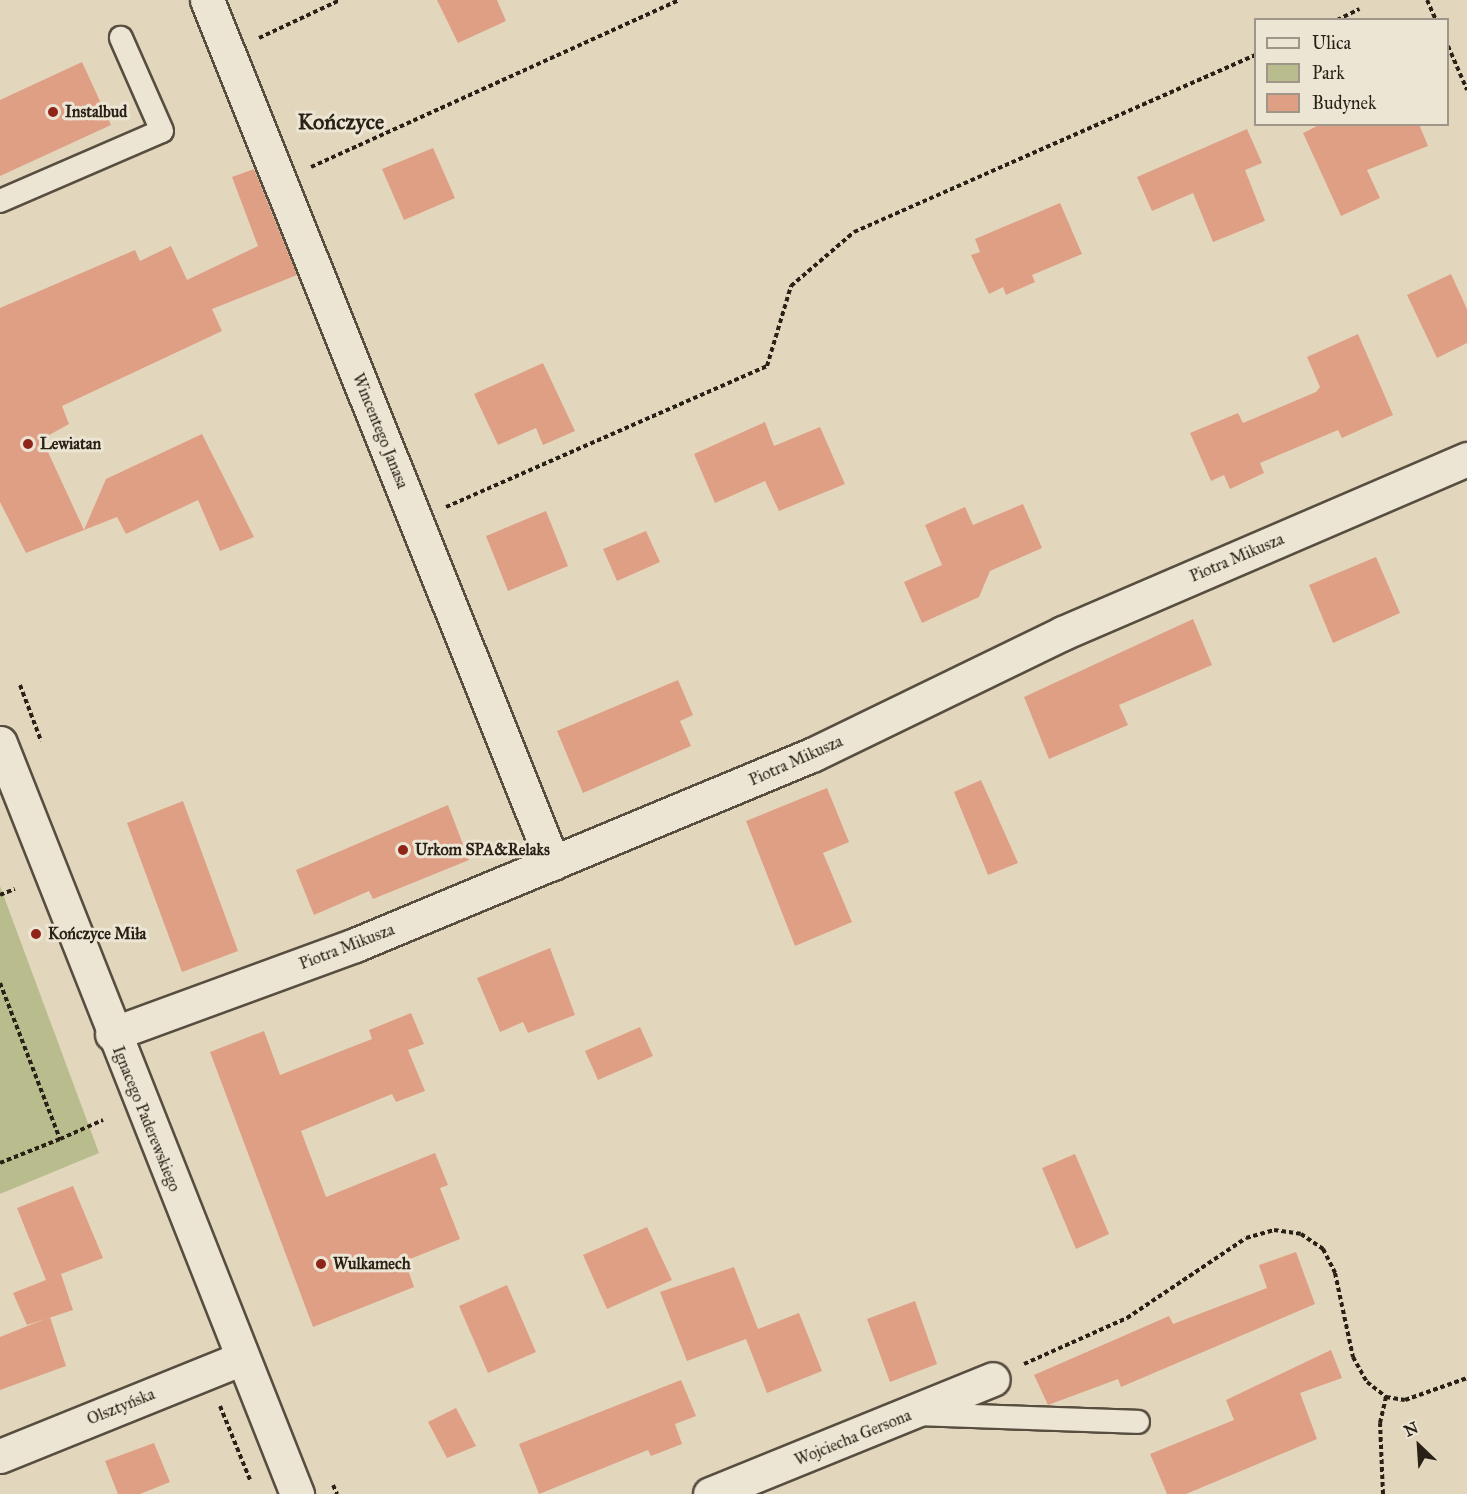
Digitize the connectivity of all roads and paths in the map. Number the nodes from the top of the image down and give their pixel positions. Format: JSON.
{"nodes":[{"id":1,"x":207,"y":0,"type":"edge"},
{"id":2,"x":340,"y":0,"type":"edge"},
{"id":3,"x":679,"y":0,"type":"edge"},
{"id":4,"x":1427,"y":0,"type":"edge"},
{"id":5,"x":1360,"y":9,"type":"dead end"},
{"id":6,"x":1341,"y":18,"type":"edge"},
{"id":7,"x":1435,"y":18,"type":"edge"},
{"id":8,"x":121,"y":38,"type":"dead end"},
{"id":9,"x":1449,"y":48,"type":"edge"},
{"id":10,"x":228,"y":52,"type":"junction"},
{"id":11,"x":1254,"y":56,"type":"edge"},
{"id":12,"x":1467,"y":90,"type":"edge"},
{"id":13,"x":281,"y":181,"type":"junction"},
{"id":14,"x":0,"y":201,"type":"edge"},
{"id":15,"x":1467,"y":459,"type":"edge"},
{"id":16,"x":416,"y":520,"type":"junction"},
{"id":17,"x":0,"y":743,"type":"edge"},
{"id":18,"x":553,"y":863,"type":"junction"},
{"id":19,"x":15,"y":890,"type":"dead end"},
{"id":20,"x":0,"y":895,"type":"edge"},
{"id":21,"x":0,"y":983,"type":"edge"},
{"id":22,"x":112,"y":1034,"type":"junction"},
{"id":23,"x":103,"y":1120,"type":"dead end"},
{"id":24,"x":60,"y":1139,"type":"junction"},
{"id":25,"x":0,"y":1163,"type":"edge"},
{"id":26,"x":242,"y":1358,"type":"junction"},
{"id":27,"x":206,"y":1373,"type":"junction"},
{"id":28,"x":1467,"y":1378,"type":"edge"},
{"id":29,"x":993,"y":1379,"type":"joint"},
{"id":30,"x":1386,"y":1397,"type":"junction"},
{"id":31,"x":913,"y":1414,"type":"junction"},
{"id":32,"x":1137,"y":1422,"type":"dead end"},
{"id":33,"x":0,"y":1456,"type":"edge"},
{"id":34,"x":251,"y":1483,"type":"dead end"},
{"id":35,"x":297,"y":1494,"type":"edge"},
{"id":36,"x":710,"y":1494,"type":"edge"},
{"id":37,"x":1383,"y":1494,"type":"edge"}],
"edges":[{"from":1,"to":10,"type":"street","name":"Wincentego Janasa"},
{"from":2,"to":10,"type":"path"},
{"from":3,"to":13,"type":"path"},
{"from":4,"to":7,"type":"path"},
{"from":5,"to":6,"type":"path"},
{"from":8,"to":14,"type":"lane"},
{"from":9,"to":12,"type":"path"},
{"from":10,"to":13,"type":"street","name":"Wincentego Janasa"},
{"from":11,"to":16,"type":"path"},
{"from":13,"to":16,"type":"street","name":"Wincentego Janasa"},
{"from":15,"to":18,"type":"street","name":"Piotra Mikusza"},
{"from":16,"to":18,"type":"street","name":"Wincentego Janasa"},
{"from":17,"to":22,"type":"street","name":"Ignacego Paderewskiego"},
{"from":18,"to":22,"type":"street","name":"Piotra Mikusza"},
{"from":19,"to":20,"type":"path"},
{"from":21,"to":24,"type":"path"},
{"from":22,"to":26,"type":"street","name":"Ignacego Paderewskiego"},
{"from":23,"to":24,"type":"path"},
{"from":24,"to":25,"type":"path"},
{"from":26,"to":27,"type":"street","name":"Olsztyńska"},
{"from":26,"to":35,"type":"street","name":"Ignacego Paderewskiego"},
{"from":27,"to":33,"type":"street","name":"Olsztyńska"},
{"from":27,"to":34,"type":"path"},
{"from":28,"to":30,"type":"path"},
{"from":29,"to":30,"type":"path"},
{"from":29,"to":31,"type":"street","name":"Wojciecha Gersona"},
{"from":30,"to":37,"type":"path"},
{"from":31,"to":32,"type":"lane"},
{"from":31,"to":36,"type":"street","name":"Wojciecha Gersona"}]}
